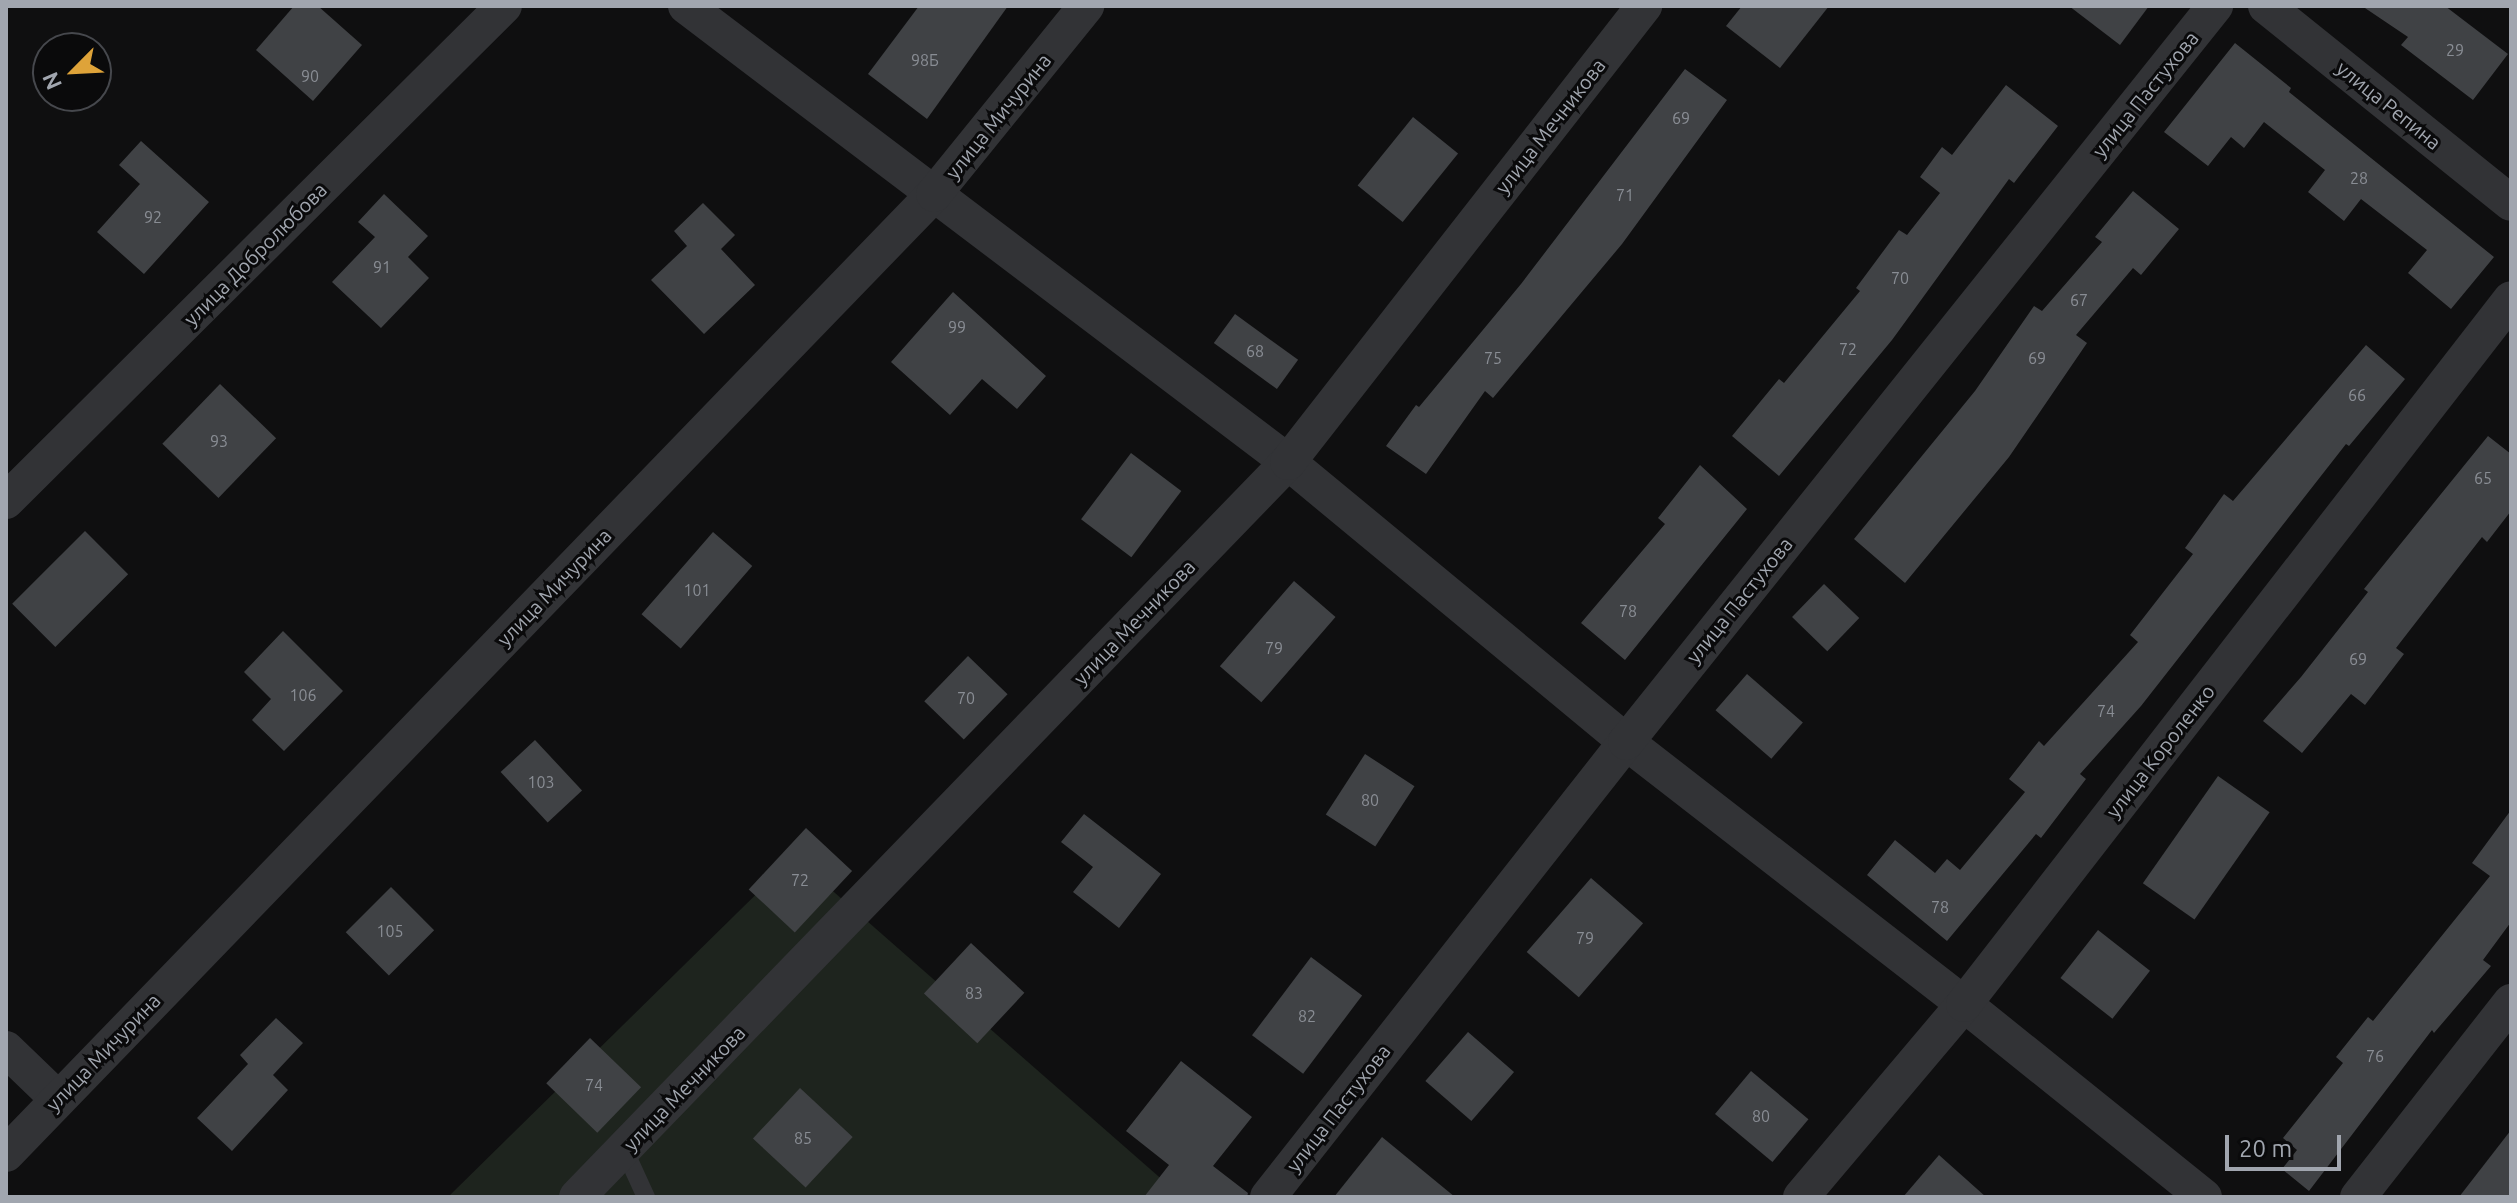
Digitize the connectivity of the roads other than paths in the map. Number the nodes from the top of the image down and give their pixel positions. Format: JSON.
{"nodes":[{"id":1,"x":504,"y":6,"type":"edge"},
{"id":2,"x":686,"y":6,"type":"edge"},
{"id":3,"x":1086,"y":6,"type":"edge"},
{"id":4,"x":1644,"y":6,"type":"edge"},
{"id":5,"x":2215,"y":6,"type":"edge"},
{"id":6,"x":2266,"y":6,"type":"edge"},
{"id":7,"x":934,"y":194,"type":"junction"},
{"id":8,"x":2511,"y":203,"type":"edge"},
{"id":9,"x":2511,"y":299,"type":"edge"},
{"id":10,"x":1288,"y":462,"type":"junction"},
{"id":11,"x":6,"y":501,"type":"edge"},
{"id":12,"x":1626,"y":742,"type":"junction"},
{"id":13,"x":2511,"y":1002,"type":"edge"},
{"id":14,"x":1964,"y":1004,"type":"junction"},
{"id":15,"x":6,"y":1049,"type":"edge"},
{"id":16,"x":57,"y":1098,"type":"junction"},
{"id":17,"x":624,"y":1149,"type":"junction"},
{"id":18,"x":6,"y":1154,"type":"edge"},
{"id":19,"x":577,"y":1197,"type":"edge"},
{"id":20,"x":646,"y":1197,"type":"edge"},
{"id":21,"x":1268,"y":1197,"type":"edge"},
{"id":22,"x":1801,"y":1197,"type":"edge"},
{"id":23,"x":2204,"y":1197,"type":"edge"},
{"id":24,"x":2358,"y":1197,"type":"edge"}],
"edges":[{"from":1,"to":11,"type":"street","name":"улица Добролюбова"},
{"from":2,"to":7,"type":"street"},
{"from":3,"to":7,"type":"street","name":"улица Мичурина"},
{"from":4,"to":10,"type":"street","name":"улица Мечникова"},
{"from":5,"to":12,"type":"street","name":"улица Пастухова"},
{"from":6,"to":8,"type":"street","name":"улица Репина"},
{"from":7,"to":10,"type":"street"},
{"from":7,"to":16,"type":"street","name":"улица Мичурина"},
{"from":9,"to":14,"type":"street","name":"улица Короленко"},
{"from":10,"to":12,"type":"street"},
{"from":10,"to":17,"type":"street","name":"улица Мечникова"},
{"from":12,"to":14,"type":"street"},
{"from":12,"to":21,"type":"street","name":"улица Пастухова"},
{"from":13,"to":24,"type":"street"},
{"from":14,"to":22,"type":"street","name":"улица Короленко"},
{"from":14,"to":23,"type":"street"},
{"from":15,"to":16,"type":"street"},
{"from":16,"to":18,"type":"street","name":"улица Мичурина"},
{"from":17,"to":19,"type":"street","name":"улица Мечникова"},
{"from":17,"to":20,"type":"lane"}]}
